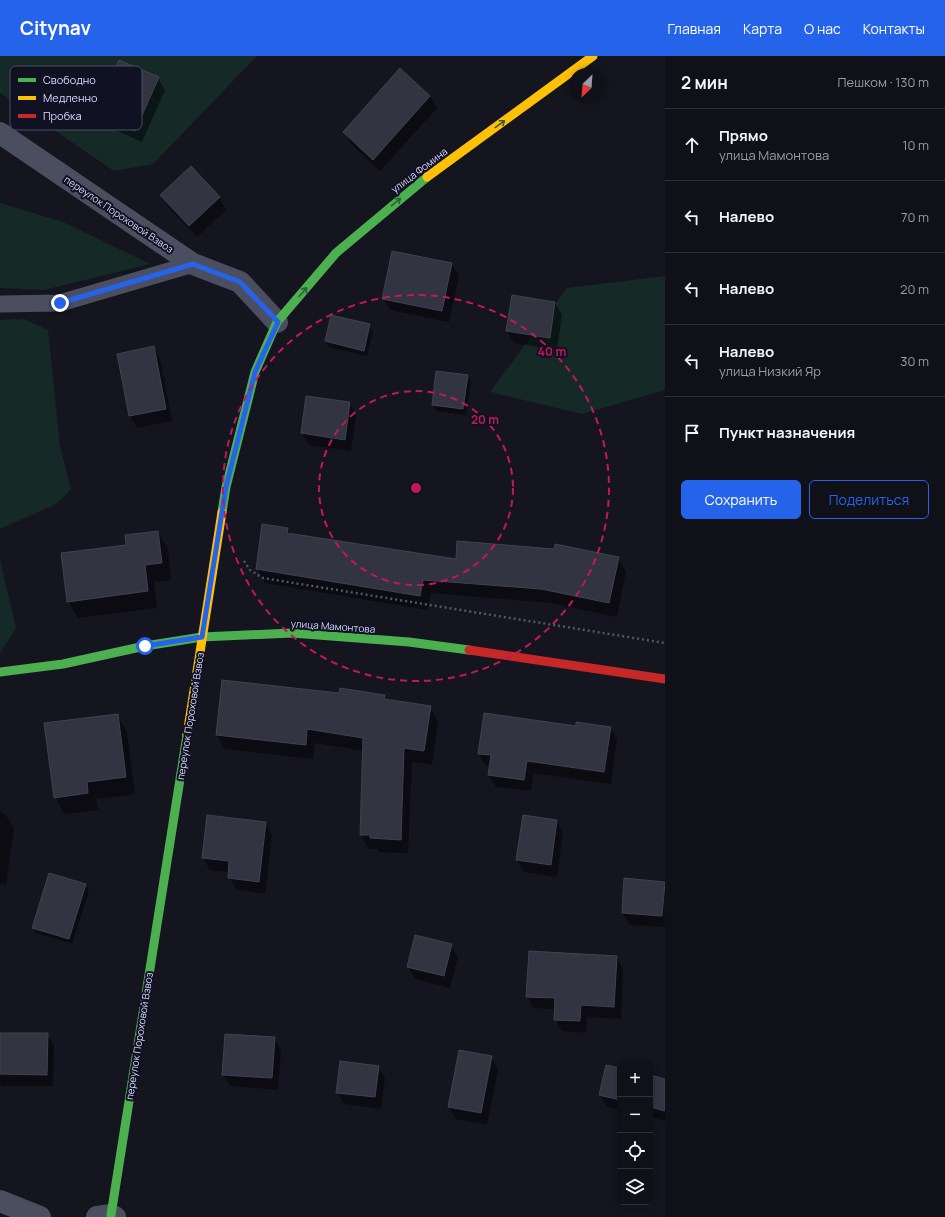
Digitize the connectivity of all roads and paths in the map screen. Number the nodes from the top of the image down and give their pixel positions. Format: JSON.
{"nodes":[{"id":1,"x":593,"y":56,"type":"edge"},
{"id":2,"x":0,"y":132,"type":"edge"},
{"id":3,"x":193,"y":264,"type":"junction"},
{"id":4,"x":0,"y":304,"type":"edge"},
{"id":5,"x":278,"y":322,"type":"junction"},
{"id":6,"x":240,"y":556,"type":"dead end"},
{"id":7,"x":202,"y":637,"type":"junction"},
{"id":8,"x":665,"y":643,"type":"edge"},
{"id":9,"x":0,"y":672,"type":"edge"},
{"id":10,"x":665,"y":679,"type":"edge"},
{"id":11,"x":0,"y":1201,"type":"edge"},
{"id":12,"x":108,"y":1216,"type":"edge"},
{"id":13,"x":40,"y":1217,"type":"edge"}],
"edges":[{"from":5,"to":1,"type":"street","name":"улица Фомина","one_way":true},
{"from":2,"to":3,"type":"street","name":"переулок Пороховой Взвоз"},
{"from":3,"to":4,"type":"lane"},
{"from":3,"to":5,"type":"street","name":"переулок Пороховой Взвоз"},
{"from":5,"to":7,"type":"street","name":"переулок Пороховой Взвоз"},
{"from":6,"to":8,"type":"path"},
{"from":7,"to":9,"type":"street","name":"улица Мамонтова"},
{"from":7,"to":10,"type":"street","name":"улица Мамонтова"},
{"from":7,"to":12,"type":"street","name":"переулок Пороховой Взвоз"},
{"from":11,"to":13,"type":"street"}]}
